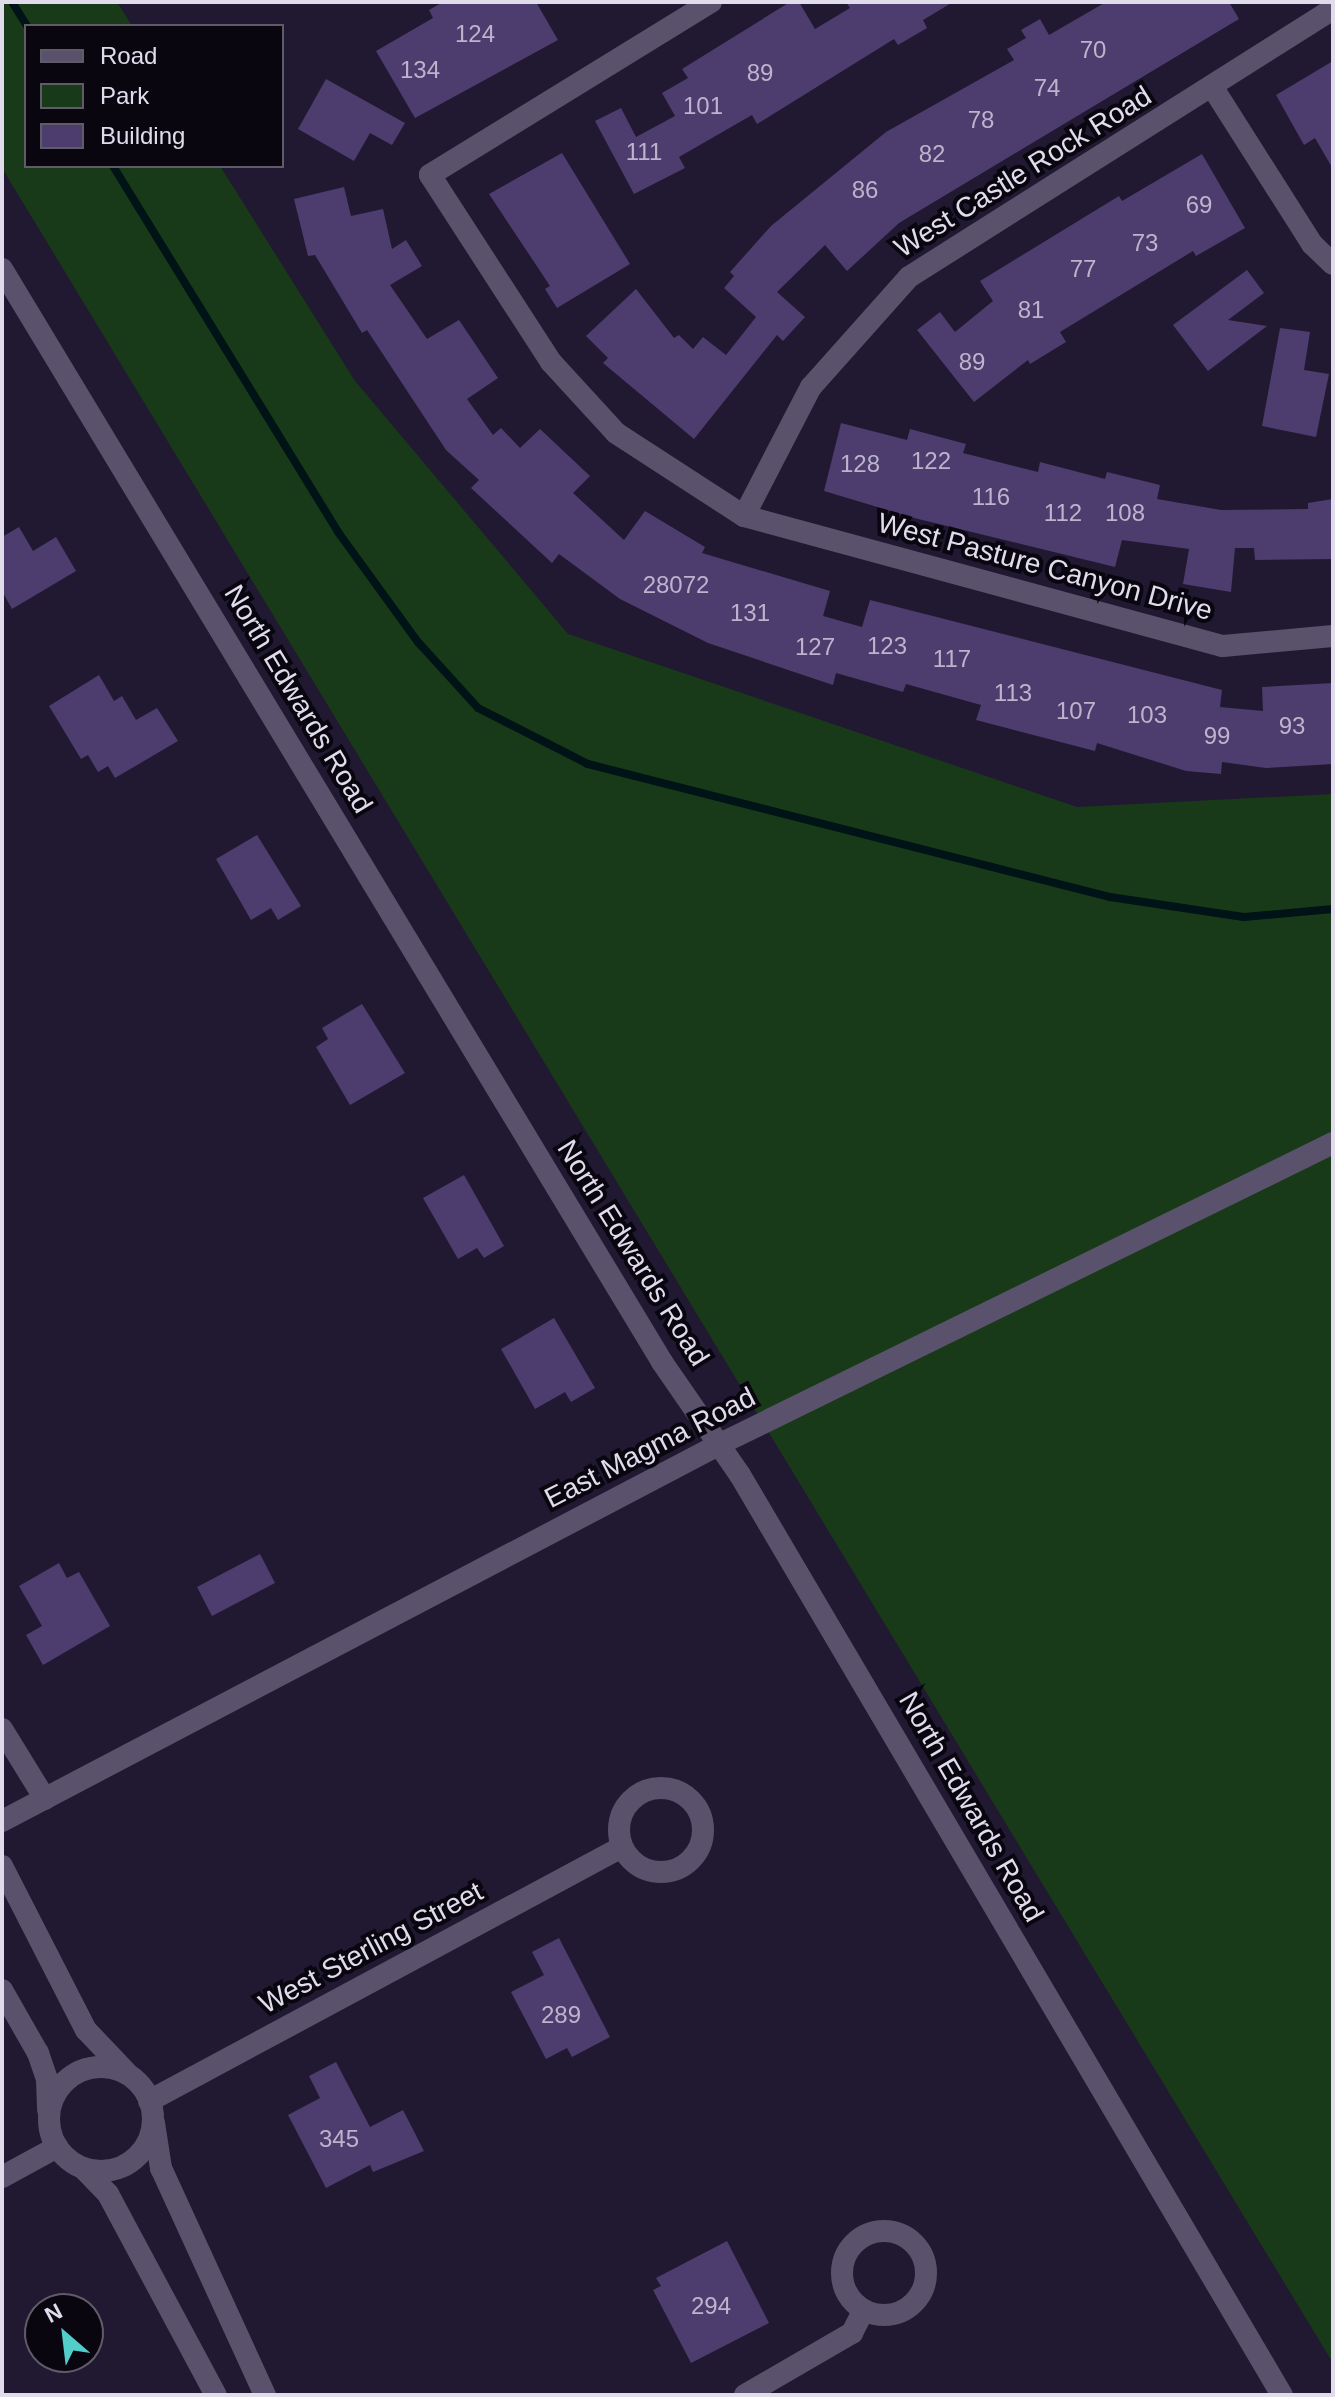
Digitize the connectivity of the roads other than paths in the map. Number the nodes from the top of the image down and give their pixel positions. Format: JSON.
{"nodes":[{"id":1,"x":711,"y":2,"type":"edge"},
{"id":2,"x":1333,"y":9,"type":"edge"},
{"id":3,"x":1213,"y":88,"type":"junction"},
{"id":4,"x":1333,"y":264,"type":"edge"},
{"id":5,"x":2,"y":269,"type":"edge"},
{"id":6,"x":744,"y":516,"type":"junction"},
{"id":7,"x":1333,"y":636,"type":"edge"},
{"id":8,"x":1333,"y":1143,"type":"edge"},
{"id":9,"x":720,"y":1444,"type":"junction"},
{"id":10,"x":2,"y":1729,"type":"edge"},
{"id":11,"x":45,"y":1799,"type":"junction"},
{"id":12,"x":2,"y":1821,"type":"edge"},
{"id":13,"x":622,"y":1847,"type":"dead end"},
{"id":14,"x":2,"y":1866,"type":"edge"},
{"id":15,"x":2,"y":1990,"type":"edge"},
{"id":16,"x":130,"y":2076,"type":"junction"},
{"id":17,"x":151,"y":2108,"type":"junction"},
{"id":18,"x":49,"y":2115,"type":"junction"},
{"id":19,"x":57,"y":2147,"type":"junction"},
{"id":20,"x":83,"y":2168,"type":"junction"},
{"id":21,"x":2,"y":2177,"type":"edge"},
{"id":22,"x":863,"y":2311,"type":"dead end"},
{"id":23,"x":216,"y":2395,"type":"edge"},
{"id":24,"x":265,"y":2395,"type":"edge"},
{"id":25,"x":745,"y":2395,"type":"edge"},
{"id":26,"x":1282,"y":2395,"type":"edge"}],
"edges":[{"from":1,"to":6,"type":"street","name":"West Pasture Canyon Drive"},
{"from":2,"to":3,"type":"street","name":"West Castle Rock Road"},
{"from":3,"to":4,"type":"street"},
{"from":3,"to":6,"type":"street","name":"West Castle Rock Road"},
{"from":5,"to":9,"type":"street","name":"North Edwards Road"},
{"from":6,"to":7,"type":"street","name":"West Pasture Canyon Drive"},
{"from":8,"to":9,"type":"street","name":"East Magma Road"},
{"from":9,"to":11,"type":"street","name":"East Magma Road"},
{"from":9,"to":26,"type":"street","name":"North Edwards Road"},
{"from":10,"to":11,"type":"street"},
{"from":11,"to":12,"type":"street","name":"East Magma Road"},
{"from":13,"to":17,"type":"street","name":"West Sterling Street"},
{"from":14,"to":16,"type":"street"},
{"from":15,"to":18,"type":"street"},
{"from":16,"to":17,"type":"street"},
{"from":16,"to":18,"type":"street"},
{"from":17,"to":20,"type":"street"},
{"from":17,"to":24,"type":"street"},
{"from":18,"to":19,"type":"street"},
{"from":19,"to":20,"type":"street"},
{"from":19,"to":21,"type":"street"},
{"from":20,"to":23,"type":"street"},
{"from":22,"to":25,"type":"street"}]}
